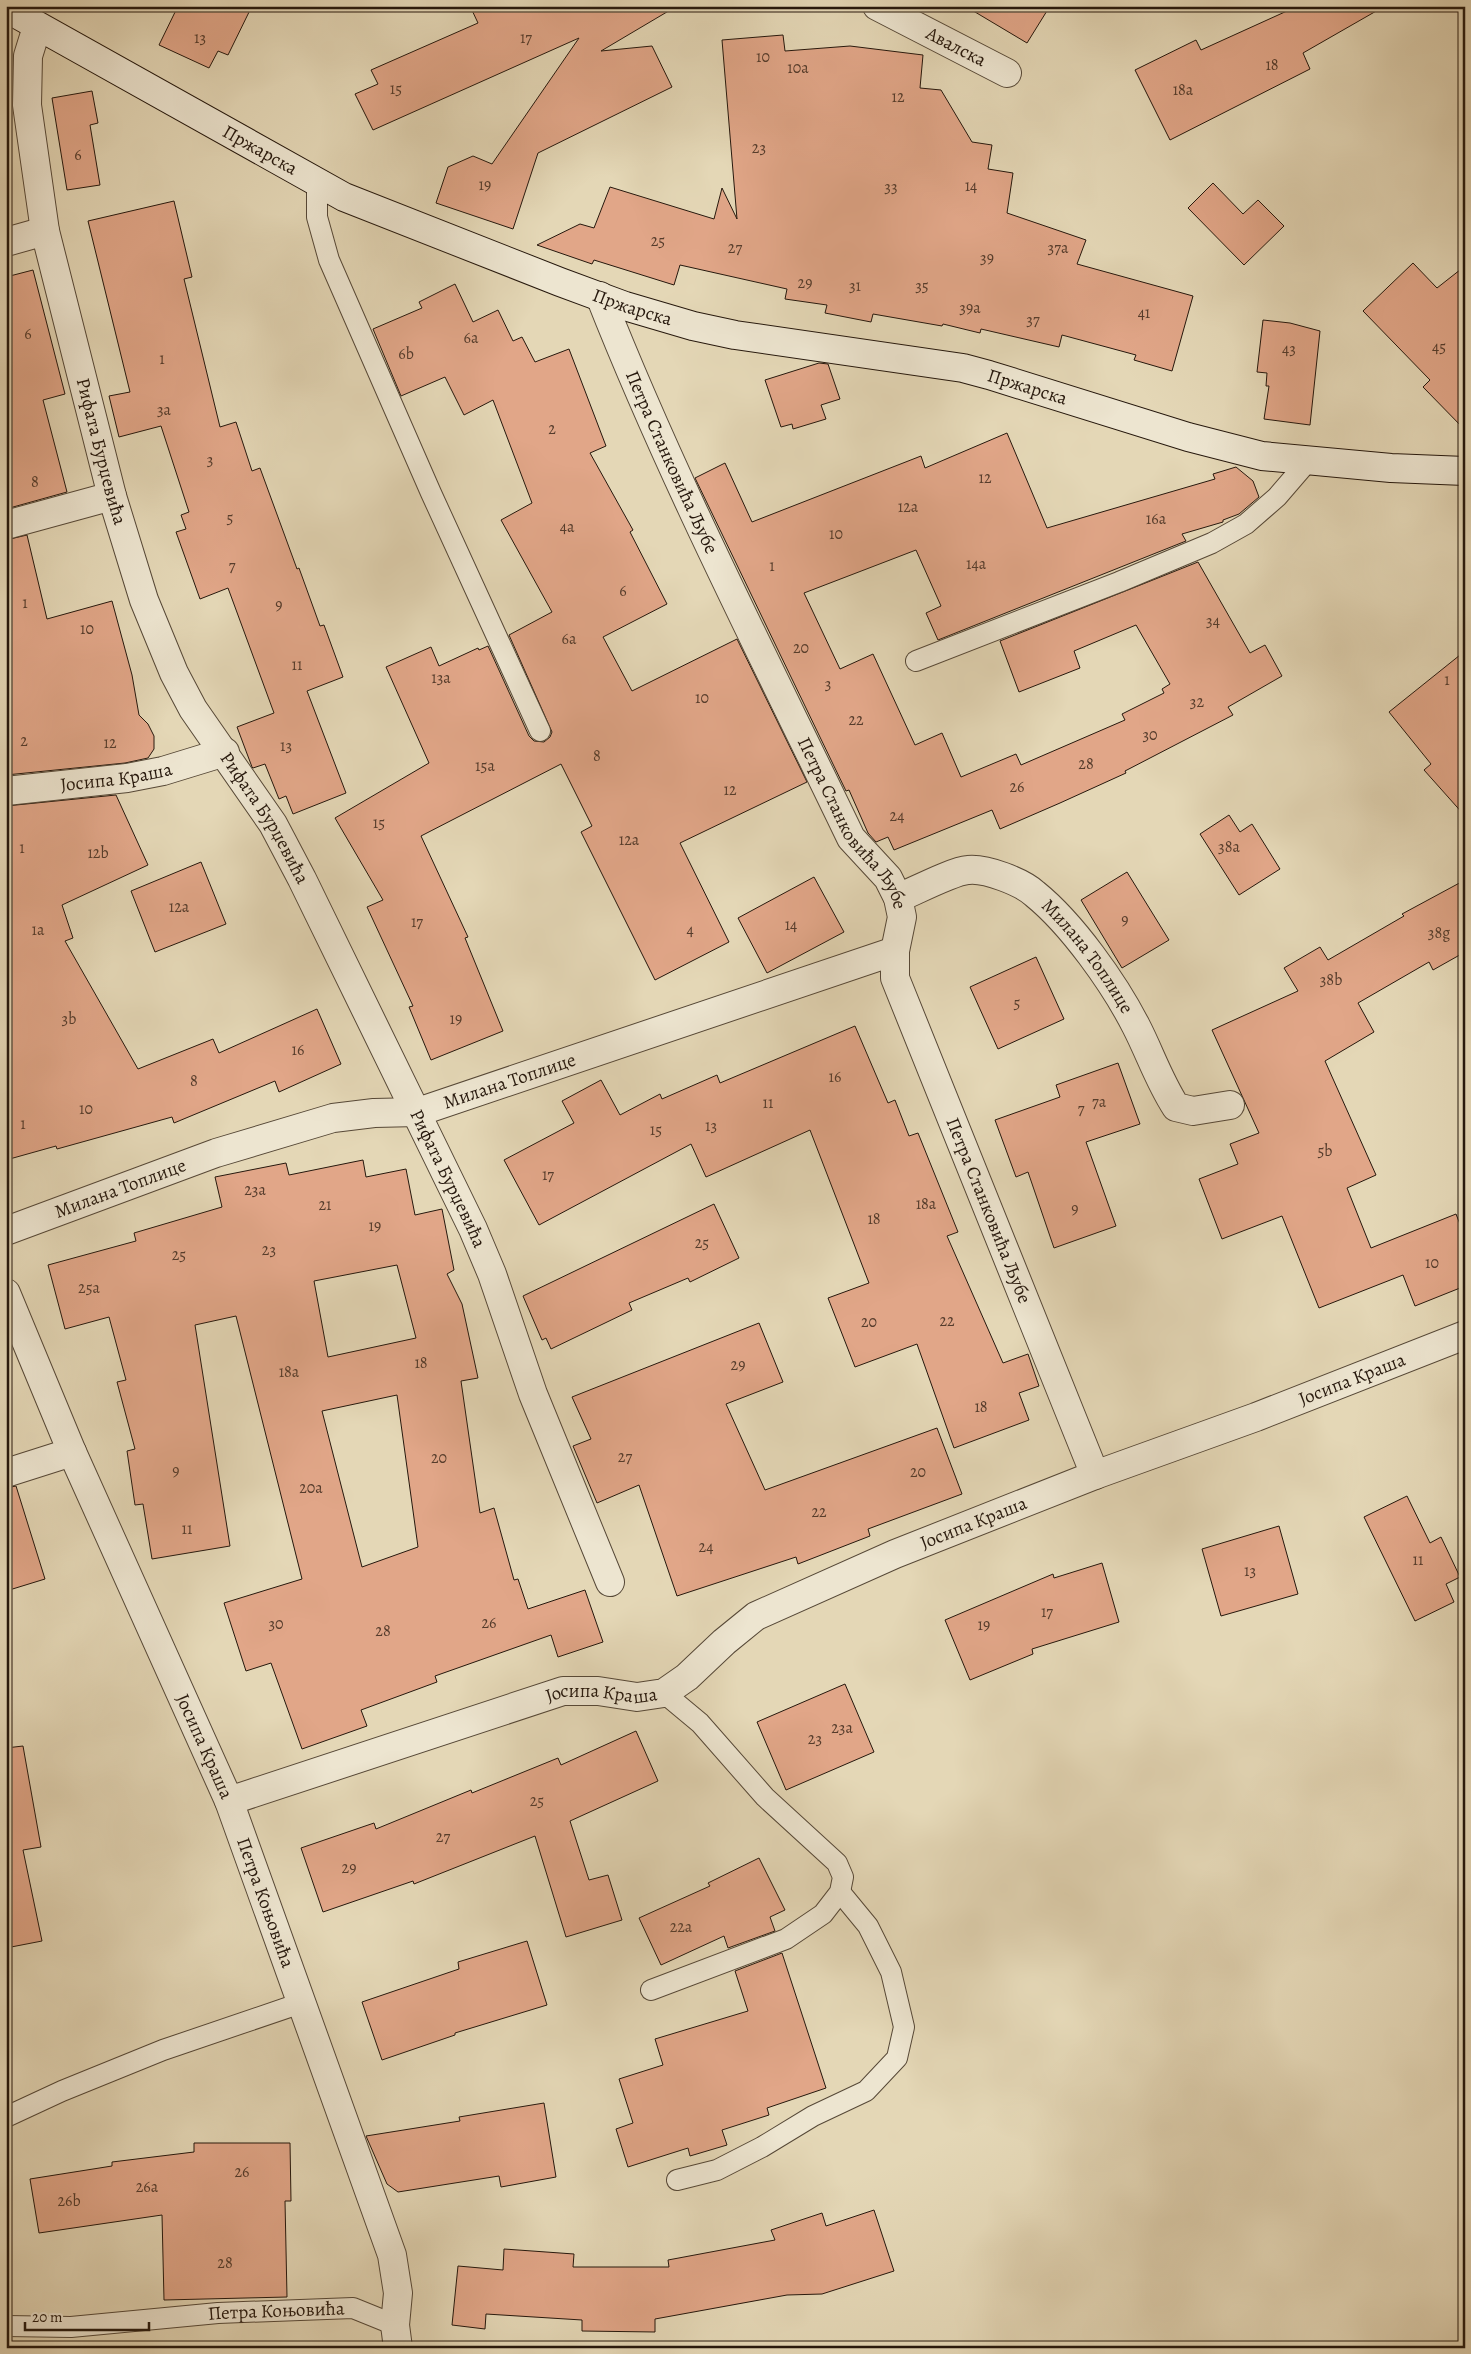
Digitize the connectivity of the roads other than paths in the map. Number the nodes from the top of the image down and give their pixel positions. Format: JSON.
{"nodes":[{"id":1,"x":877,"y":6,"type":"edge"},
{"id":2,"x":6,"y":8,"type":"edge"},
{"id":3,"x":37,"y":27,"type":"junction"},
{"id":4,"x":1007,"y":73,"type":"dead end"},
{"id":5,"x":317,"y":182,"type":"junction"},
{"id":6,"x":45,"y":231,"type":"junction"},
{"id":7,"x":6,"y":242,"type":"edge"},
{"id":8,"x":600,"y":296,"type":"junction"},
{"id":9,"x":1308,"y":461,"type":"junction"},
{"id":10,"x":1465,"y":471,"type":"edge"},
{"id":11,"x":112,"y":496,"type":"junction"},
{"id":12,"x":6,"y":525,"type":"edge"},
{"id":13,"x":916,"y":661,"type":"dead end"},
{"id":14,"x":540,"y":731,"type":"dead end"},
{"id":15,"x":225,"y":752,"type":"junction"},
{"id":16,"x":6,"y":792,"type":"edge"},
{"id":17,"x":898,"y":898,"type":"junction"},
{"id":18,"x":895,"y":951,"type":"junction"},
{"id":19,"x":1230,"y":1105,"type":"dead end"},
{"id":20,"x":418,"y":1112,"type":"junction"},
{"id":21,"x":6,"y":1231,"type":"edge"},
{"id":22,"x":6,"y":1293,"type":"edge"},
{"id":23,"x":1465,"y":1335,"type":"edge"},
{"id":24,"x":72,"y":1452,"type":"junction"},
{"id":25,"x":6,"y":1473,"type":"edge"},
{"id":26,"x":1095,"y":1475,"type":"junction"},
{"id":27,"x":610,"y":1582,"type":"dead end"},
{"id":28,"x":664,"y":1693,"type":"junction"},
{"id":29,"x":229,"y":1801,"type":"junction"},
{"id":30,"x":840,"y":1892,"type":"junction"},
{"id":31,"x":651,"y":1990,"type":"dead end"},
{"id":32,"x":301,"y":2003,"type":"junction"},
{"id":33,"x":6,"y":2117,"type":"edge"},
{"id":34,"x":677,"y":2180,"type":"dead end"},
{"id":35,"x":6,"y":2326,"type":"edge"},
{"id":36,"x":396,"y":2336,"type":"edge"}],
"edges":[{"from":1,"to":4,"type":"street","name":"Авалска"},
{"from":2,"to":3,"type":"street","name":"Пржарска"},
{"from":3,"to":5,"type":"street","name":"Пржарска"},
{"from":3,"to":6,"type":"street","name":"Рифата Бурџевића"},
{"from":5,"to":8,"type":"street","name":"Пржарска"},
{"from":5,"to":14,"type":"lane"},
{"from":6,"to":7,"type":"street"},
{"from":6,"to":11,"type":"street","name":"Рифата Бурџевића"},
{"from":8,"to":9,"type":"street","name":"Пржарска"},
{"from":8,"to":17,"type":"street","name":"Петра Станковића Љубе"},
{"from":9,"to":10,"type":"street","name":"Пржарска"},
{"from":9,"to":13,"type":"lane"},
{"from":11,"to":12,"type":"street"},
{"from":11,"to":15,"type":"street","name":"Рифата Бурџевића"},
{"from":15,"to":16,"type":"street","name":"Јосипа Краша"},
{"from":15,"to":20,"type":"street","name":"Рифата Бурџевића"},
{"from":17,"to":18,"type":"street","name":"Петра Станковића Љубе"},
{"from":17,"to":19,"type":"street","name":"Милана Топлице"},
{"from":18,"to":20,"type":"street","name":"Милана Топлице"},
{"from":18,"to":26,"type":"street","name":"Петра Станковића Љубе"},
{"from":20,"to":21,"type":"street","name":"Милана Топлице"},
{"from":20,"to":27,"type":"street","name":"Рифата Бурџевића"},
{"from":22,"to":24,"type":"street","name":"Јосипа Краша"},
{"from":23,"to":26,"type":"street","name":"Јосипа Краша"},
{"from":24,"to":25,"type":"street"},
{"from":24,"to":29,"type":"street","name":"Јосипа Краша"},
{"from":26,"to":28,"type":"street","name":"Јосипа Краша"},
{"from":28,"to":29,"type":"street","name":"Јосипа Краша"},
{"from":28,"to":30,"type":"lane"},
{"from":29,"to":32,"type":"street","name":"Петра Коњовића"},
{"from":30,"to":31,"type":"lane"},
{"from":30,"to":34,"type":"lane"},
{"from":32,"to":33,"type":"lane"},
{"from":32,"to":36,"type":"street","name":"Петра Коњовића"},
{"from":35,"to":36,"type":"lane","name":"Петра Коњовића"}]}
